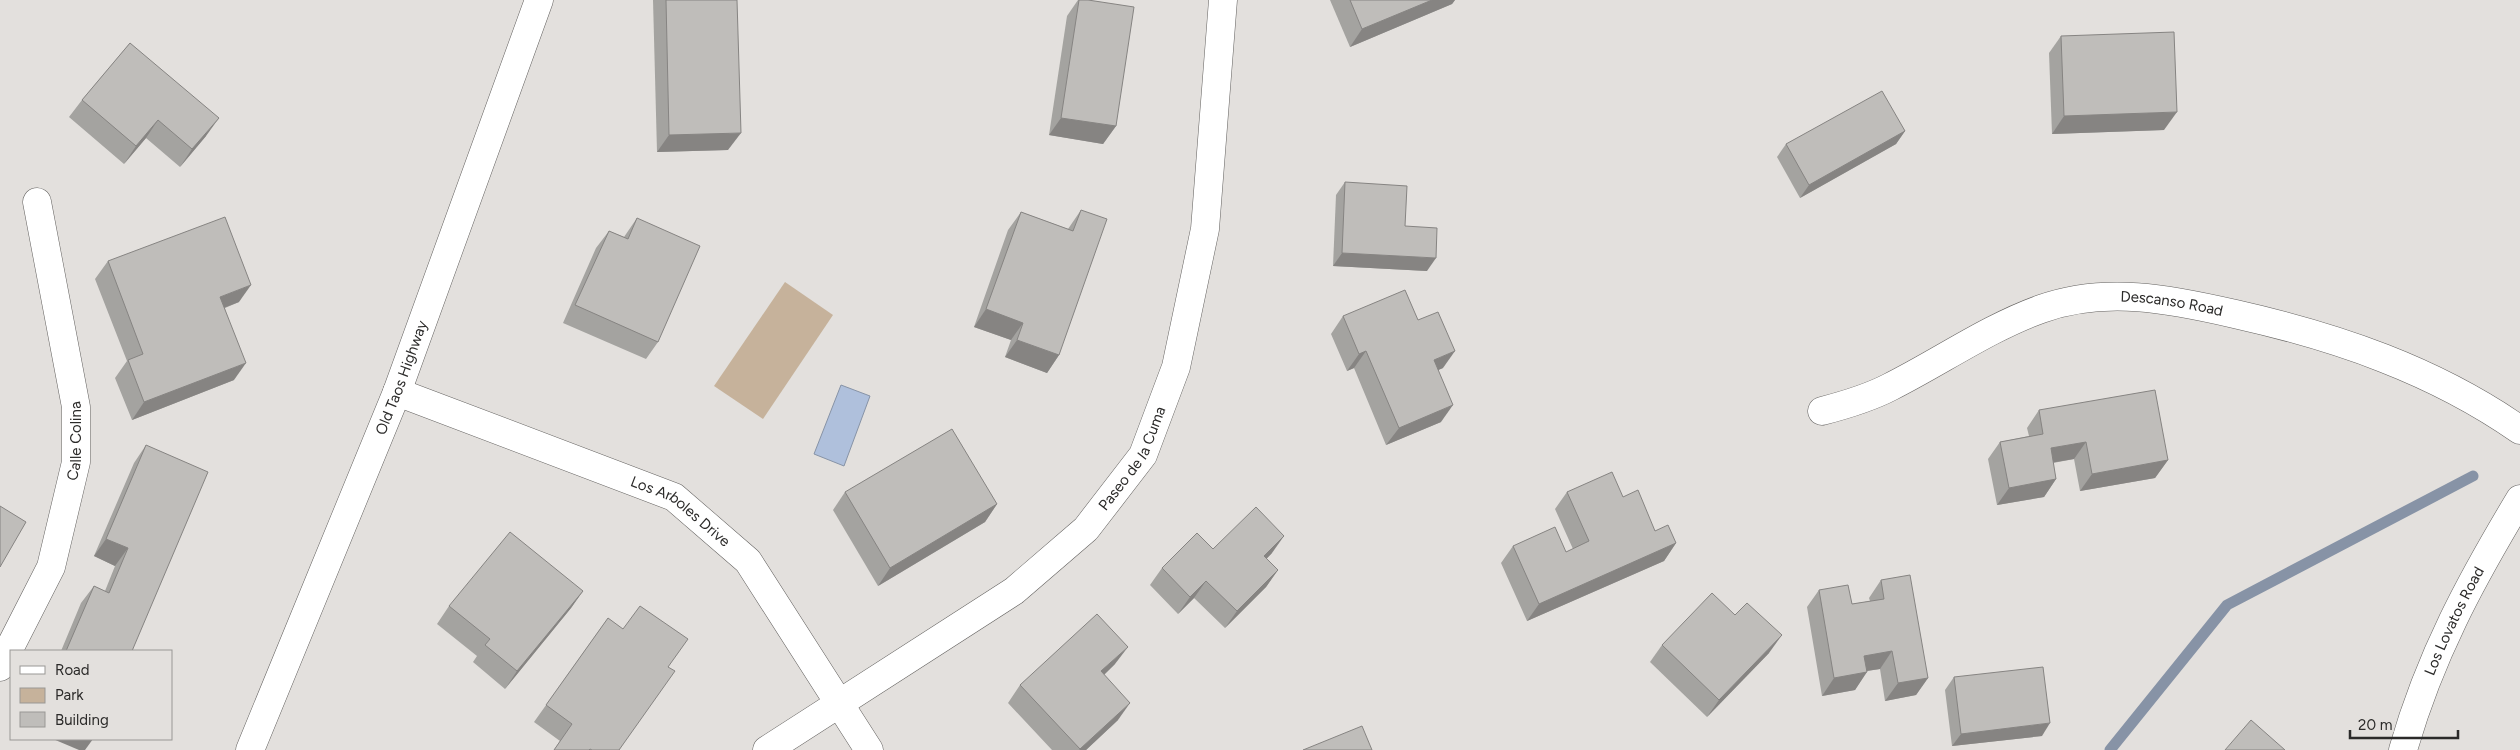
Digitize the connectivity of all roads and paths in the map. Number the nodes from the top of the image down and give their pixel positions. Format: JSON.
{"nodes":[{"id":1,"x":539,"y":0,"type":"edge"},
{"id":2,"x":1223,"y":0,"type":"edge"},
{"id":3,"x":37,"y":202,"type":"dead end"},
{"id":4,"x":396,"y":392,"type":"junction"},
{"id":5,"x":1822,"y":411,"type":"dead end"},
{"id":6,"x":2520,"y":430,"type":"edge"},
{"id":7,"x":2520,"y":499,"type":"edge"},
{"id":8,"x":0,"y":667,"type":"edge"},
{"id":9,"x":838,"y":703,"type":"junction"},
{"id":10,"x":250,"y":750,"type":"edge"},
{"id":11,"x":768,"y":750,"type":"edge"},
{"id":12,"x":869,"y":750,"type":"edge"},
{"id":13,"x":2404,"y":750,"type":"edge"}],
"edges":[{"from":1,"to":4,"type":"street","name":"Old Taos Highway"},
{"from":2,"to":9,"type":"street","name":"Paseo de la Cuma"},
{"from":3,"to":8,"type":"street","name":"Calle Colina"},
{"from":4,"to":9,"type":"street","name":"Los Arboles Drive"},
{"from":4,"to":10,"type":"street","name":"Old Taos Highway"},
{"from":5,"to":6,"type":"street","name":"Descanso Road"},
{"from":7,"to":13,"type":"street","name":"Los Lovatos Road"},
{"from":9,"to":11,"type":"street","name":"Paseo de la Cuma"},
{"from":9,"to":12,"type":"street","name":"Los Arboles Drive"}]}
